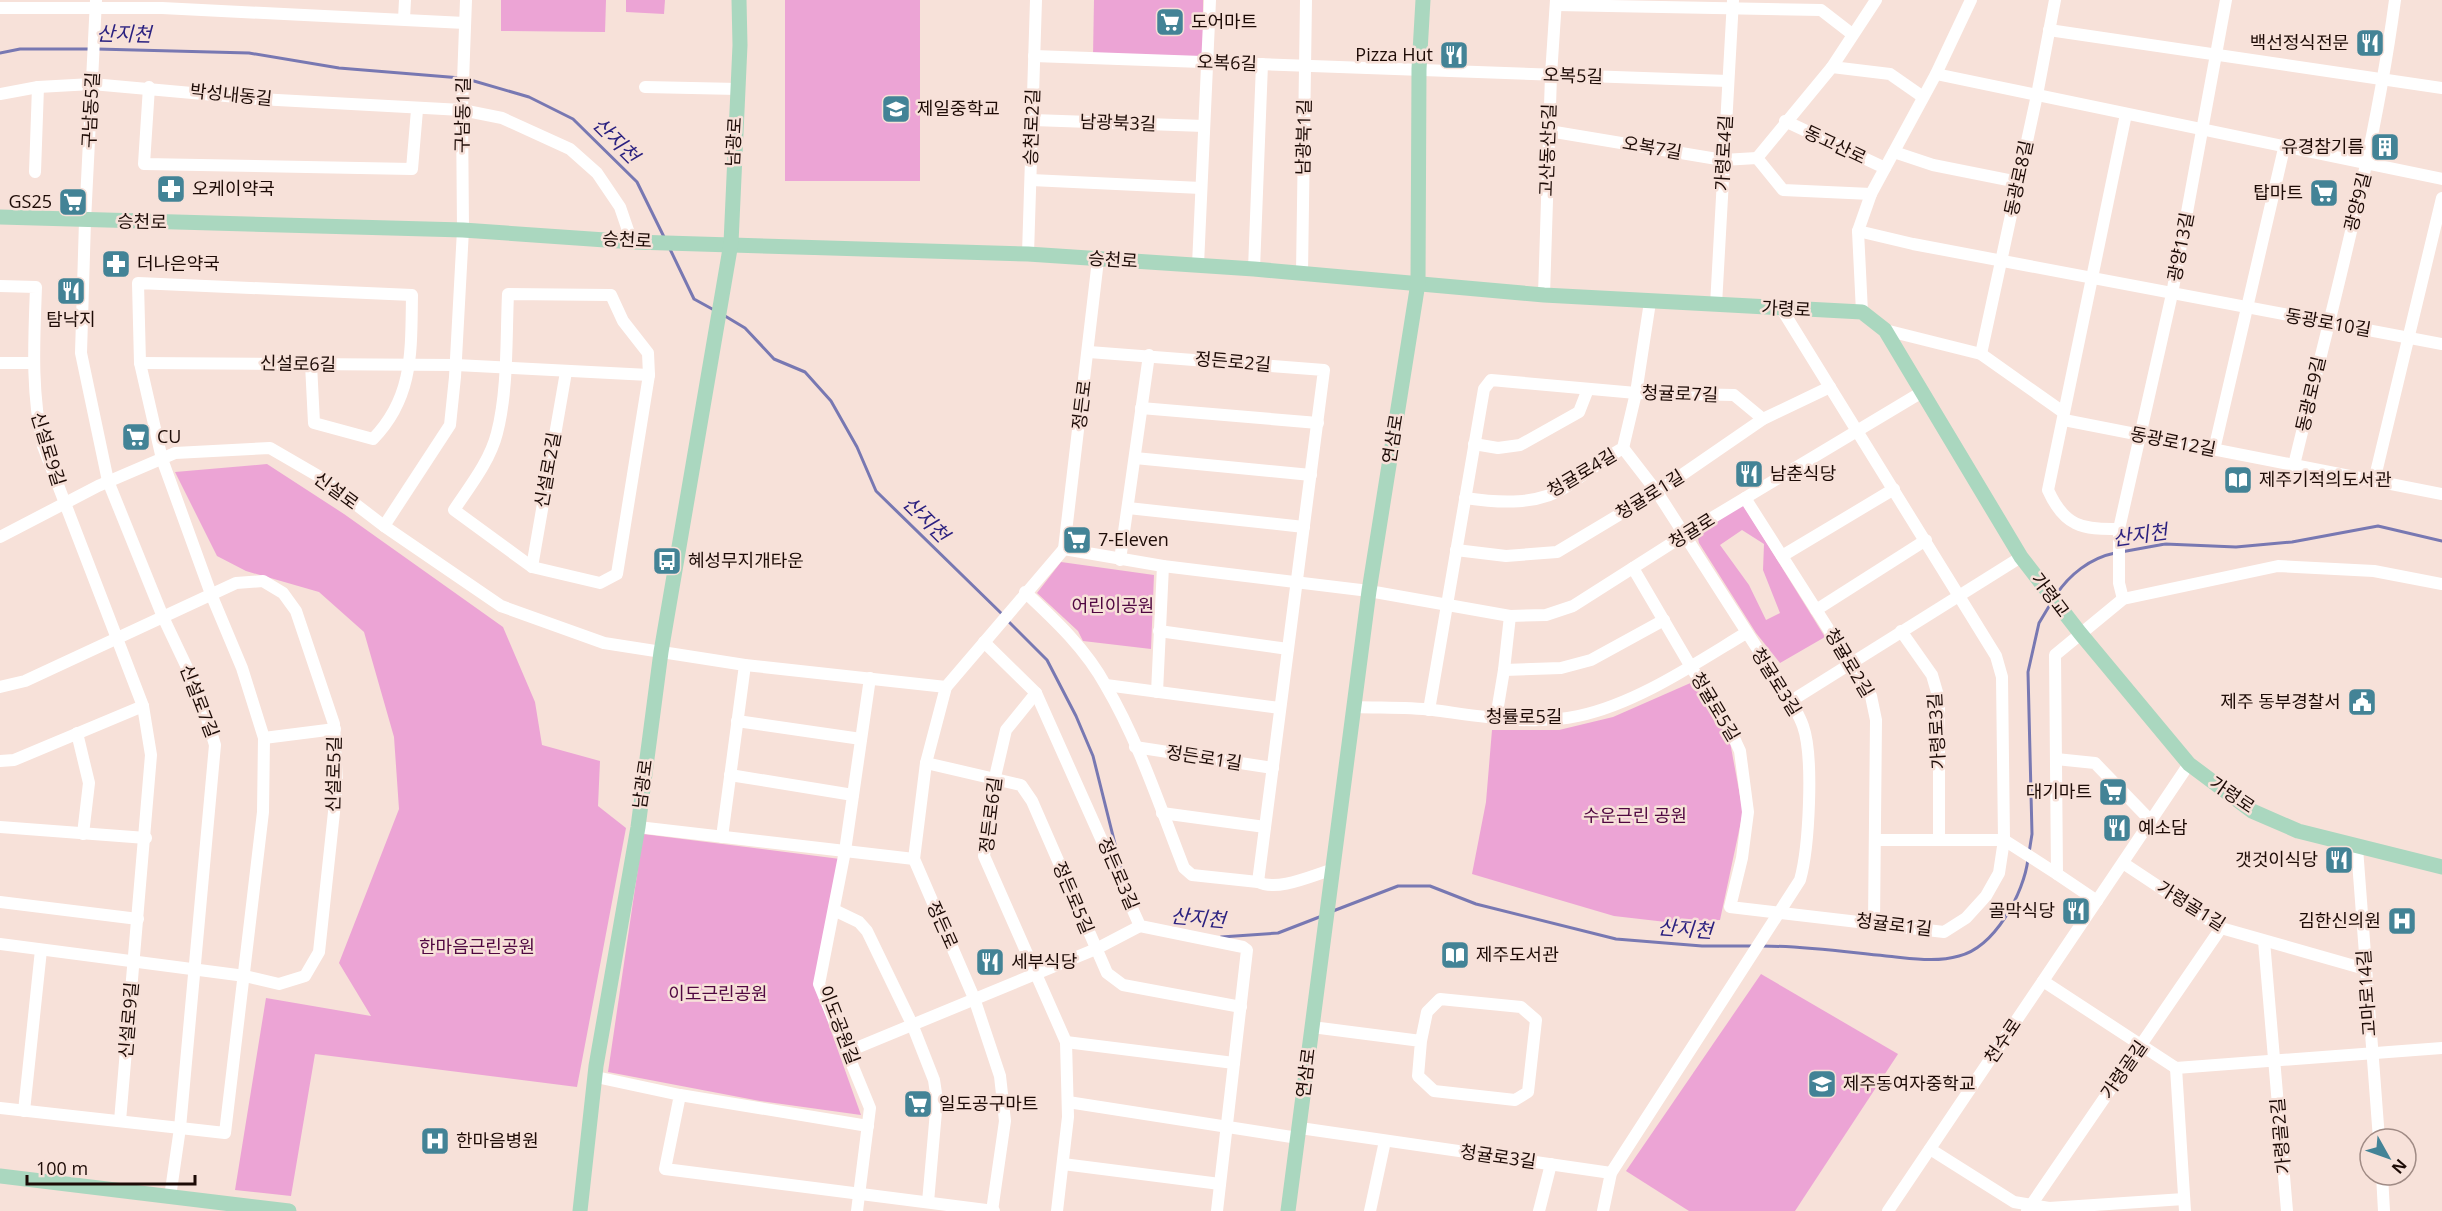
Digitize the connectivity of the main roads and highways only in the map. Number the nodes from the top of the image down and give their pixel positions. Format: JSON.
{"nodes":[{"id":1,"x":739,"y":0,"type":"edge"},
{"id":2,"x":1423,"y":0,"type":"edge"},
{"id":3,"x":0,"y":217,"type":"edge"},
{"id":4,"x":731,"y":243,"type":"junction"},
{"id":5,"x":1418,"y":283,"type":"junction"},
{"id":6,"x":2021,"y":556,"type":"joint"},
{"id":7,"x":2080,"y":633,"type":"joint"},
{"id":8,"x":2442,"y":865,"type":"edge"},
{"id":9,"x":0,"y":1176,"type":"edge"},
{"id":10,"x":290,"y":1211,"type":"edge"},
{"id":11,"x":580,"y":1211,"type":"edge"},
{"id":12,"x":1288,"y":1211,"type":"edge"}],
"edges":[{"from":1,"to":4,"type":"main road","name":"남광로"},
{"from":2,"to":5,"type":"main road","name":"연삼로"},
{"from":3,"to":4,"type":"main road","name":"승천로"},
{"from":4,"to":5,"type":"main road","name":"승천로"},
{"from":4,"to":11,"type":"main road","name":"남광로"},
{"from":5,"to":6,"type":"main road","name":"가령로"},
{"from":5,"to":12,"type":"main road","name":"연삼로"},
{"from":6,"to":7,"type":"main road","name":"가령교"},
{"from":7,"to":8,"type":"main road","name":"가령로"},
{"from":9,"to":10,"type":"main road"}]}
